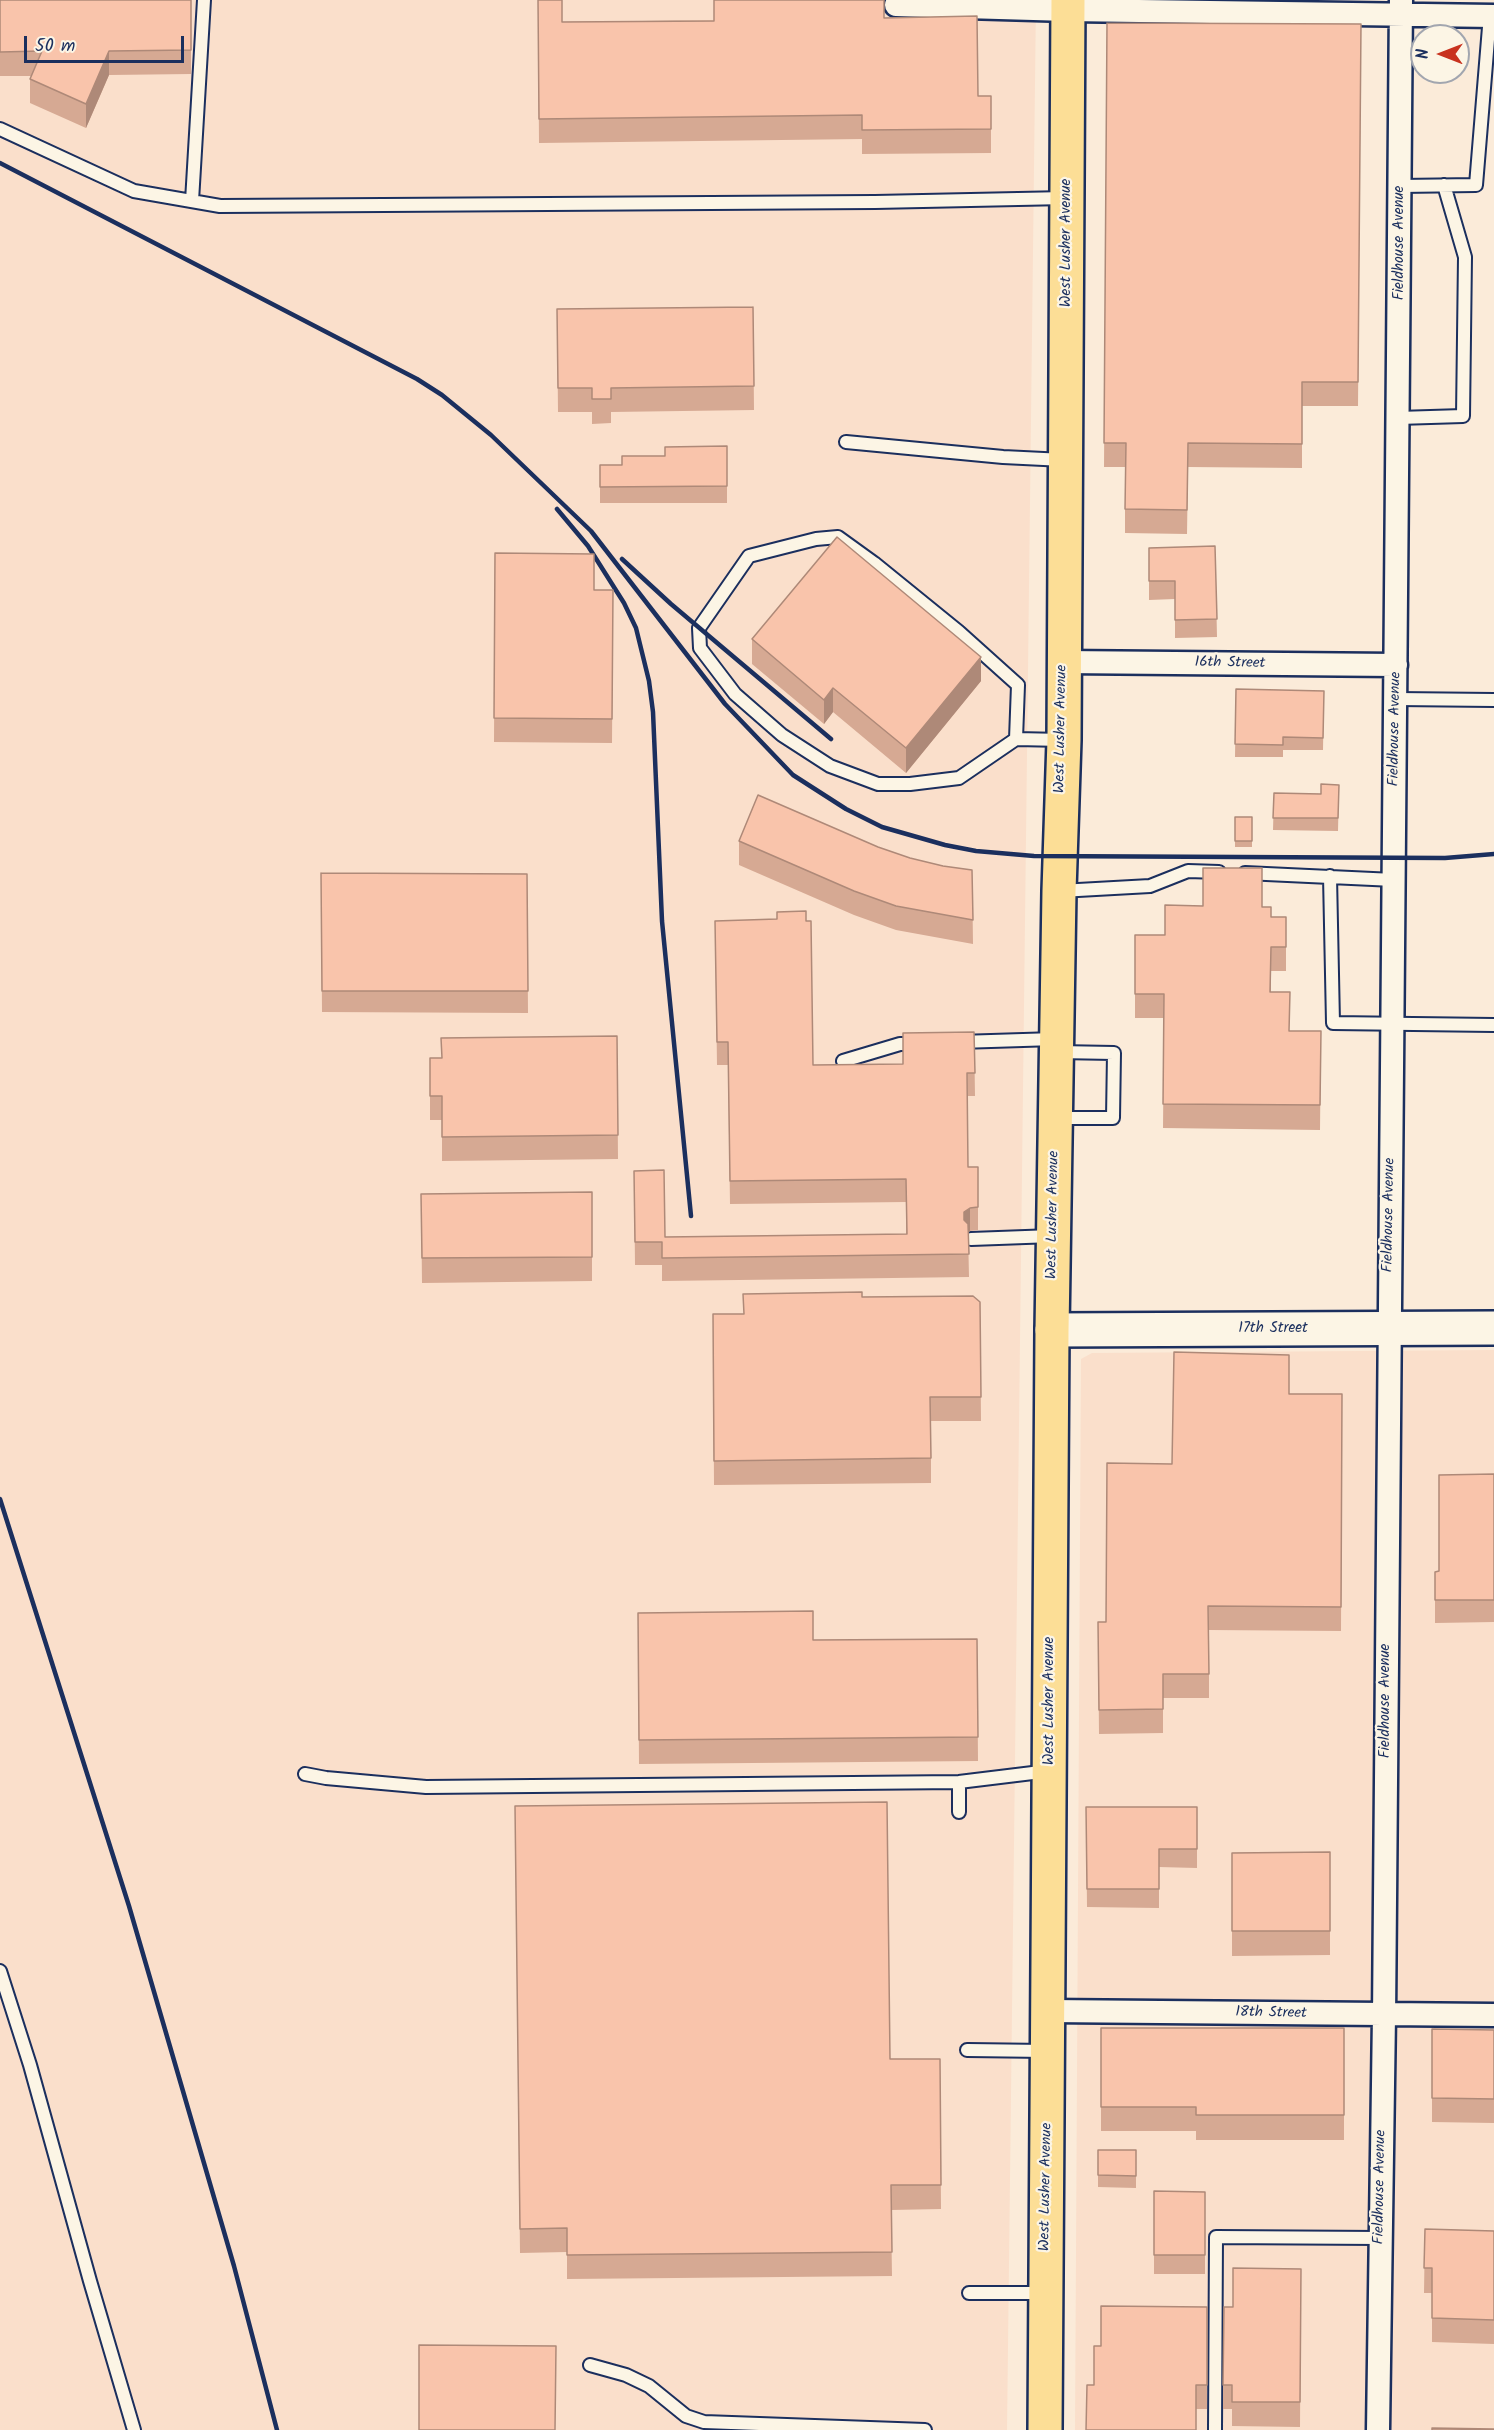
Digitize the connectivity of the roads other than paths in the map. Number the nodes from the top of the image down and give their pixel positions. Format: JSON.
{"nodes":[{"id":1,"x":204,"y":0,"type":"edge"},
{"id":2,"x":896,"y":4,"type":"dead end"},
{"id":3,"x":1068,"y":5,"type":"edge"},
{"id":4,"x":1228,"y":6,"type":"edge"},
{"id":5,"x":1344,"y":6,"type":"edge"},
{"id":6,"x":1401,"y":7,"type":"edge"},
{"id":7,"x":1492,"y":16,"type":"edge"},
{"id":8,"x":1490,"y":61,"type":"edge"},
{"id":9,"x":0,"y":129,"type":"edge"},
{"id":10,"x":1444,"y":185,"type":"junction"},
{"id":11,"x":1400,"y":186,"type":"junction"},
{"id":12,"x":1067,"y":198,"type":"junction"},
{"id":13,"x":192,"y":201,"type":"junction"},
{"id":14,"x":1398,"y":418,"type":"junction"},
{"id":15,"x":846,"y":442,"type":"dead end"},
{"id":16,"x":1065,"y":460,"type":"junction"},
{"id":17,"x":1063,"y":662,"type":"junction"},
{"id":18,"x":1396,"y":665,"type":"junction"},
{"id":19,"x":1396,"y":699,"type":"junction"},
{"id":20,"x":1494,"y":700,"type":"edge"},
{"id":21,"x":1016,"y":739,"type":"junction"},
{"id":22,"x":1064,"y":740,"type":"junction"},
{"id":23,"x":1330,"y":876,"type":"junction"},
{"id":24,"x":1394,"y":880,"type":"junction"},
{"id":25,"x":1059,"y":891,"type":"junction"},
{"id":26,"x":1392,"y":1025,"type":"junction"},
{"id":27,"x":1494,"y":1025,"type":"edge"},
{"id":28,"x":1056,"y":1045,"type":"junction"},
{"id":29,"x":843,"y":1061,"type":"dead end"},
{"id":30,"x":1055,"y":1118,"type":"junction"},
{"id":31,"x":1053,"y":1236,"type":"junction"},
{"id":32,"x":970,"y":1239,"type":"edge"},
{"id":33,"x":1389,"y":1328,"type":"junction"},
{"id":34,"x":1494,"y":1328,"type":"edge"},
{"id":35,"x":1052,"y":1330,"type":"junction"},
{"id":36,"x":1050,"y":1771,"type":"junction"},
{"id":37,"x":305,"y":1774,"type":"dead end"},
{"id":38,"x":959,"y":1782,"type":"junction"},
{"id":39,"x":959,"y":1812,"type":"dead end"},
{"id":40,"x":0,"y":1971,"type":"edge"},
{"id":41,"x":1049,"y":2011,"type":"junction"},
{"id":42,"x":1384,"y":2015,"type":"junction"},
{"id":43,"x":1494,"y":2015,"type":"edge"},
{"id":44,"x":967,"y":2050,"type":"dead end"},
{"id":45,"x":1048,"y":2051,"type":"junction"},
{"id":46,"x":1380,"y":2238,"type":"junction"},
{"id":47,"x":969,"y":2293,"type":"dead end"},
{"id":48,"x":1046,"y":2293,"type":"junction"},
{"id":49,"x":590,"y":2366,"type":"dead end"},
{"id":50,"x":134,"y":2430,"type":"edge"},
{"id":51,"x":925,"y":2430,"type":"edge"},
{"id":52,"x":1045,"y":2430,"type":"edge"},
{"id":53,"x":1215,"y":2430,"type":"edge"},
{"id":54,"x":1378,"y":2430,"type":"edge"}],
"edges":[{"from":1,"to":13,"type":"lane"},
{"from":2,"to":3,"type":"street"},
{"from":3,"to":4,"type":"street"},
{"from":3,"to":12,"type":"main road","name":"West Lusher Avenue"},
{"from":4,"to":5,"type":"street"},
{"from":5,"to":6,"type":"street"},
{"from":6,"to":7,"type":"street"},
{"from":6,"to":11,"type":"street","name":"Fieldhouse Avenue"},
{"from":7,"to":8,"type":"lane"},
{"from":8,"to":10,"type":"lane"},
{"from":9,"to":13,"type":"lane"},
{"from":10,"to":11,"type":"lane"},
{"from":10,"to":14,"type":"lane"},
{"from":11,"to":14,"type":"street","name":"Fieldhouse Avenue"},
{"from":12,"to":13,"type":"lane"},
{"from":12,"to":16,"type":"main road","name":"West Lusher Avenue"},
{"from":14,"to":18,"type":"street","name":"Fieldhouse Avenue"},
{"from":15,"to":16,"type":"lane"},
{"from":16,"to":17,"type":"main road","name":"West Lusher Avenue"},
{"from":17,"to":18,"type":"street","name":"16th Street"},
{"from":17,"to":22,"type":"main road","name":"West Lusher Avenue"},
{"from":18,"to":19,"type":"street","name":"Fieldhouse Avenue"},
{"from":19,"to":20,"type":"lane"},
{"from":19,"to":24,"type":"street","name":"Fieldhouse Avenue"},
{"from":21,"to":21,"type":"lane"},
{"from":21,"to":22,"type":"lane"},
{"from":22,"to":25,"type":"main road","name":"West Lusher Avenue"},
{"from":23,"to":24,"type":"lane"},
{"from":23,"to":25,"type":"lane"},
{"from":23,"to":26,"type":"lane"},
{"from":24,"to":26,"type":"street","name":"Fieldhouse Avenue"},
{"from":25,"to":28,"type":"main road","name":"West Lusher Avenue"},
{"from":26,"to":27,"type":"lane"},
{"from":26,"to":33,"type":"street","name":"Fieldhouse Avenue"},
{"from":28,"to":29,"type":"lane"},
{"from":28,"to":30,"type":"main road","name":"West Lusher Avenue"},
{"from":28,"to":30,"type":"lane"},
{"from":30,"to":31,"type":"main road","name":"West Lusher Avenue"},
{"from":31,"to":32,"type":"lane"},
{"from":31,"to":35,"type":"main road","name":"West Lusher Avenue"},
{"from":33,"to":34,"type":"street","name":"17th Street"},
{"from":33,"to":35,"type":"street","name":"17th Street"},
{"from":33,"to":42,"type":"street","name":"Fieldhouse Avenue"},
{"from":35,"to":36,"type":"main road","name":"West Lusher Avenue"},
{"from":36,"to":38,"type":"lane"},
{"from":36,"to":41,"type":"main road","name":"West Lusher Avenue"},
{"from":37,"to":38,"type":"lane"},
{"from":38,"to":39,"type":"lane"},
{"from":40,"to":50,"type":"lane"},
{"from":41,"to":42,"type":"street","name":"18th Street"},
{"from":41,"to":45,"type":"main road","name":"West Lusher Avenue"},
{"from":42,"to":43,"type":"street","name":"18th Street"},
{"from":42,"to":46,"type":"street","name":"Fieldhouse Avenue"},
{"from":44,"to":45,"type":"lane"},
{"from":45,"to":48,"type":"main road","name":"West Lusher Avenue"},
{"from":46,"to":53,"type":"lane"},
{"from":46,"to":54,"type":"street","name":"Fieldhouse Avenue"},
{"from":47,"to":48,"type":"lane"},
{"from":48,"to":52,"type":"main road","name":"West Lusher Avenue"},
{"from":49,"to":51,"type":"lane"}]}
